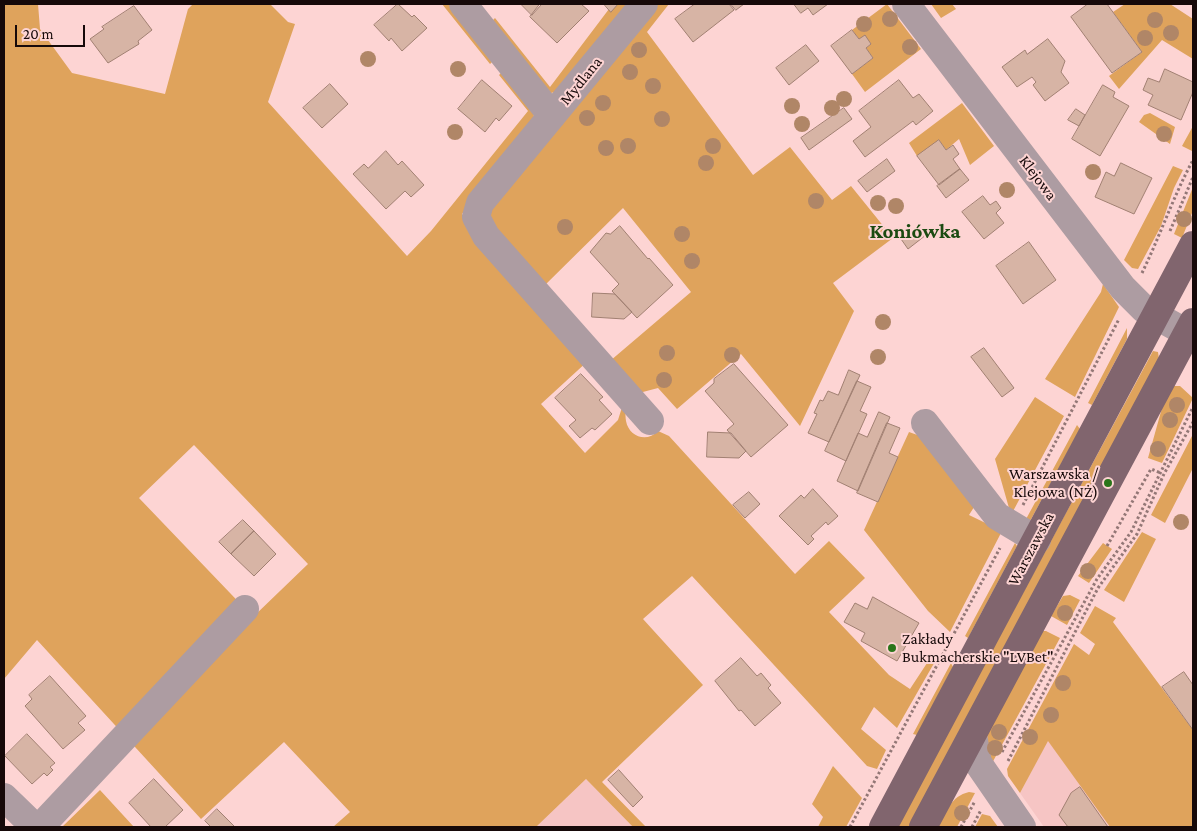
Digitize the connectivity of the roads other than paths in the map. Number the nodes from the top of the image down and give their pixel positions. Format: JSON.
{"nodes":[{"id":1,"x":462,"y":4,"type":"edge"},
{"id":2,"x":644,"y":4,"type":"edge"},
{"id":3,"x":906,"y":4,"type":"edge"},
{"id":4,"x":552,"y":116,"type":"junction"},
{"id":5,"x":1193,"y":245,"type":"edge"},
{"id":6,"x":1155,"y":316,"type":"junction"},
{"id":7,"x":1190,"y":328,"type":"edge"},
{"id":8,"x":650,"y":421,"type":"dead end"},
{"id":9,"x":925,"y":423,"type":"dead end"},
{"id":10,"x":1036,"y":540,"type":"junction"},
{"id":11,"x":245,"y":609,"type":"dead end"},
{"id":12,"x":973,"y":735,"type":"junction"},
{"id":13,"x":990,"y":783,"type":"junction"},
{"id":14,"x":4,"y":797,"type":"edge"},
{"id":15,"x":939,"y":799,"type":"junction"},
{"id":16,"x":35,"y":827,"type":"edge"},
{"id":17,"x":40,"y":827,"type":"edge"},
{"id":18,"x":883,"y":827,"type":"edge"},
{"id":19,"x":923,"y":827,"type":"edge"},
{"id":20,"x":1022,"y":827,"type":"edge"}],
"edges":[{"from":1,"to":4,"type":"street","name":"Mydlana"},
{"from":2,"to":4,"type":"street","name":"Mydlana"},
{"from":3,"to":6,"type":"street","name":"Klejowa"},
{"from":4,"to":8,"type":"street"},
{"from":5,"to":6,"type":"main road","name":"Warszawska"},
{"from":6,"to":7,"type":"street","name":"Klejowa"},
{"from":6,"to":10,"type":"main road","name":"Warszawska"},
{"from":7,"to":12,"type":"main road"},
{"from":9,"to":10,"type":"street"},
{"from":10,"to":18,"type":"main road","name":"Warszawska"},
{"from":11,"to":17,"type":"street"},
{"from":12,"to":13,"type":"street"},
{"from":12,"to":15,"type":"main road"},
{"from":13,"to":15,"type":"street"},
{"from":13,"to":20,"type":"street"},
{"from":14,"to":16,"type":"street"},
{"from":15,"to":19,"type":"main road"}]}
